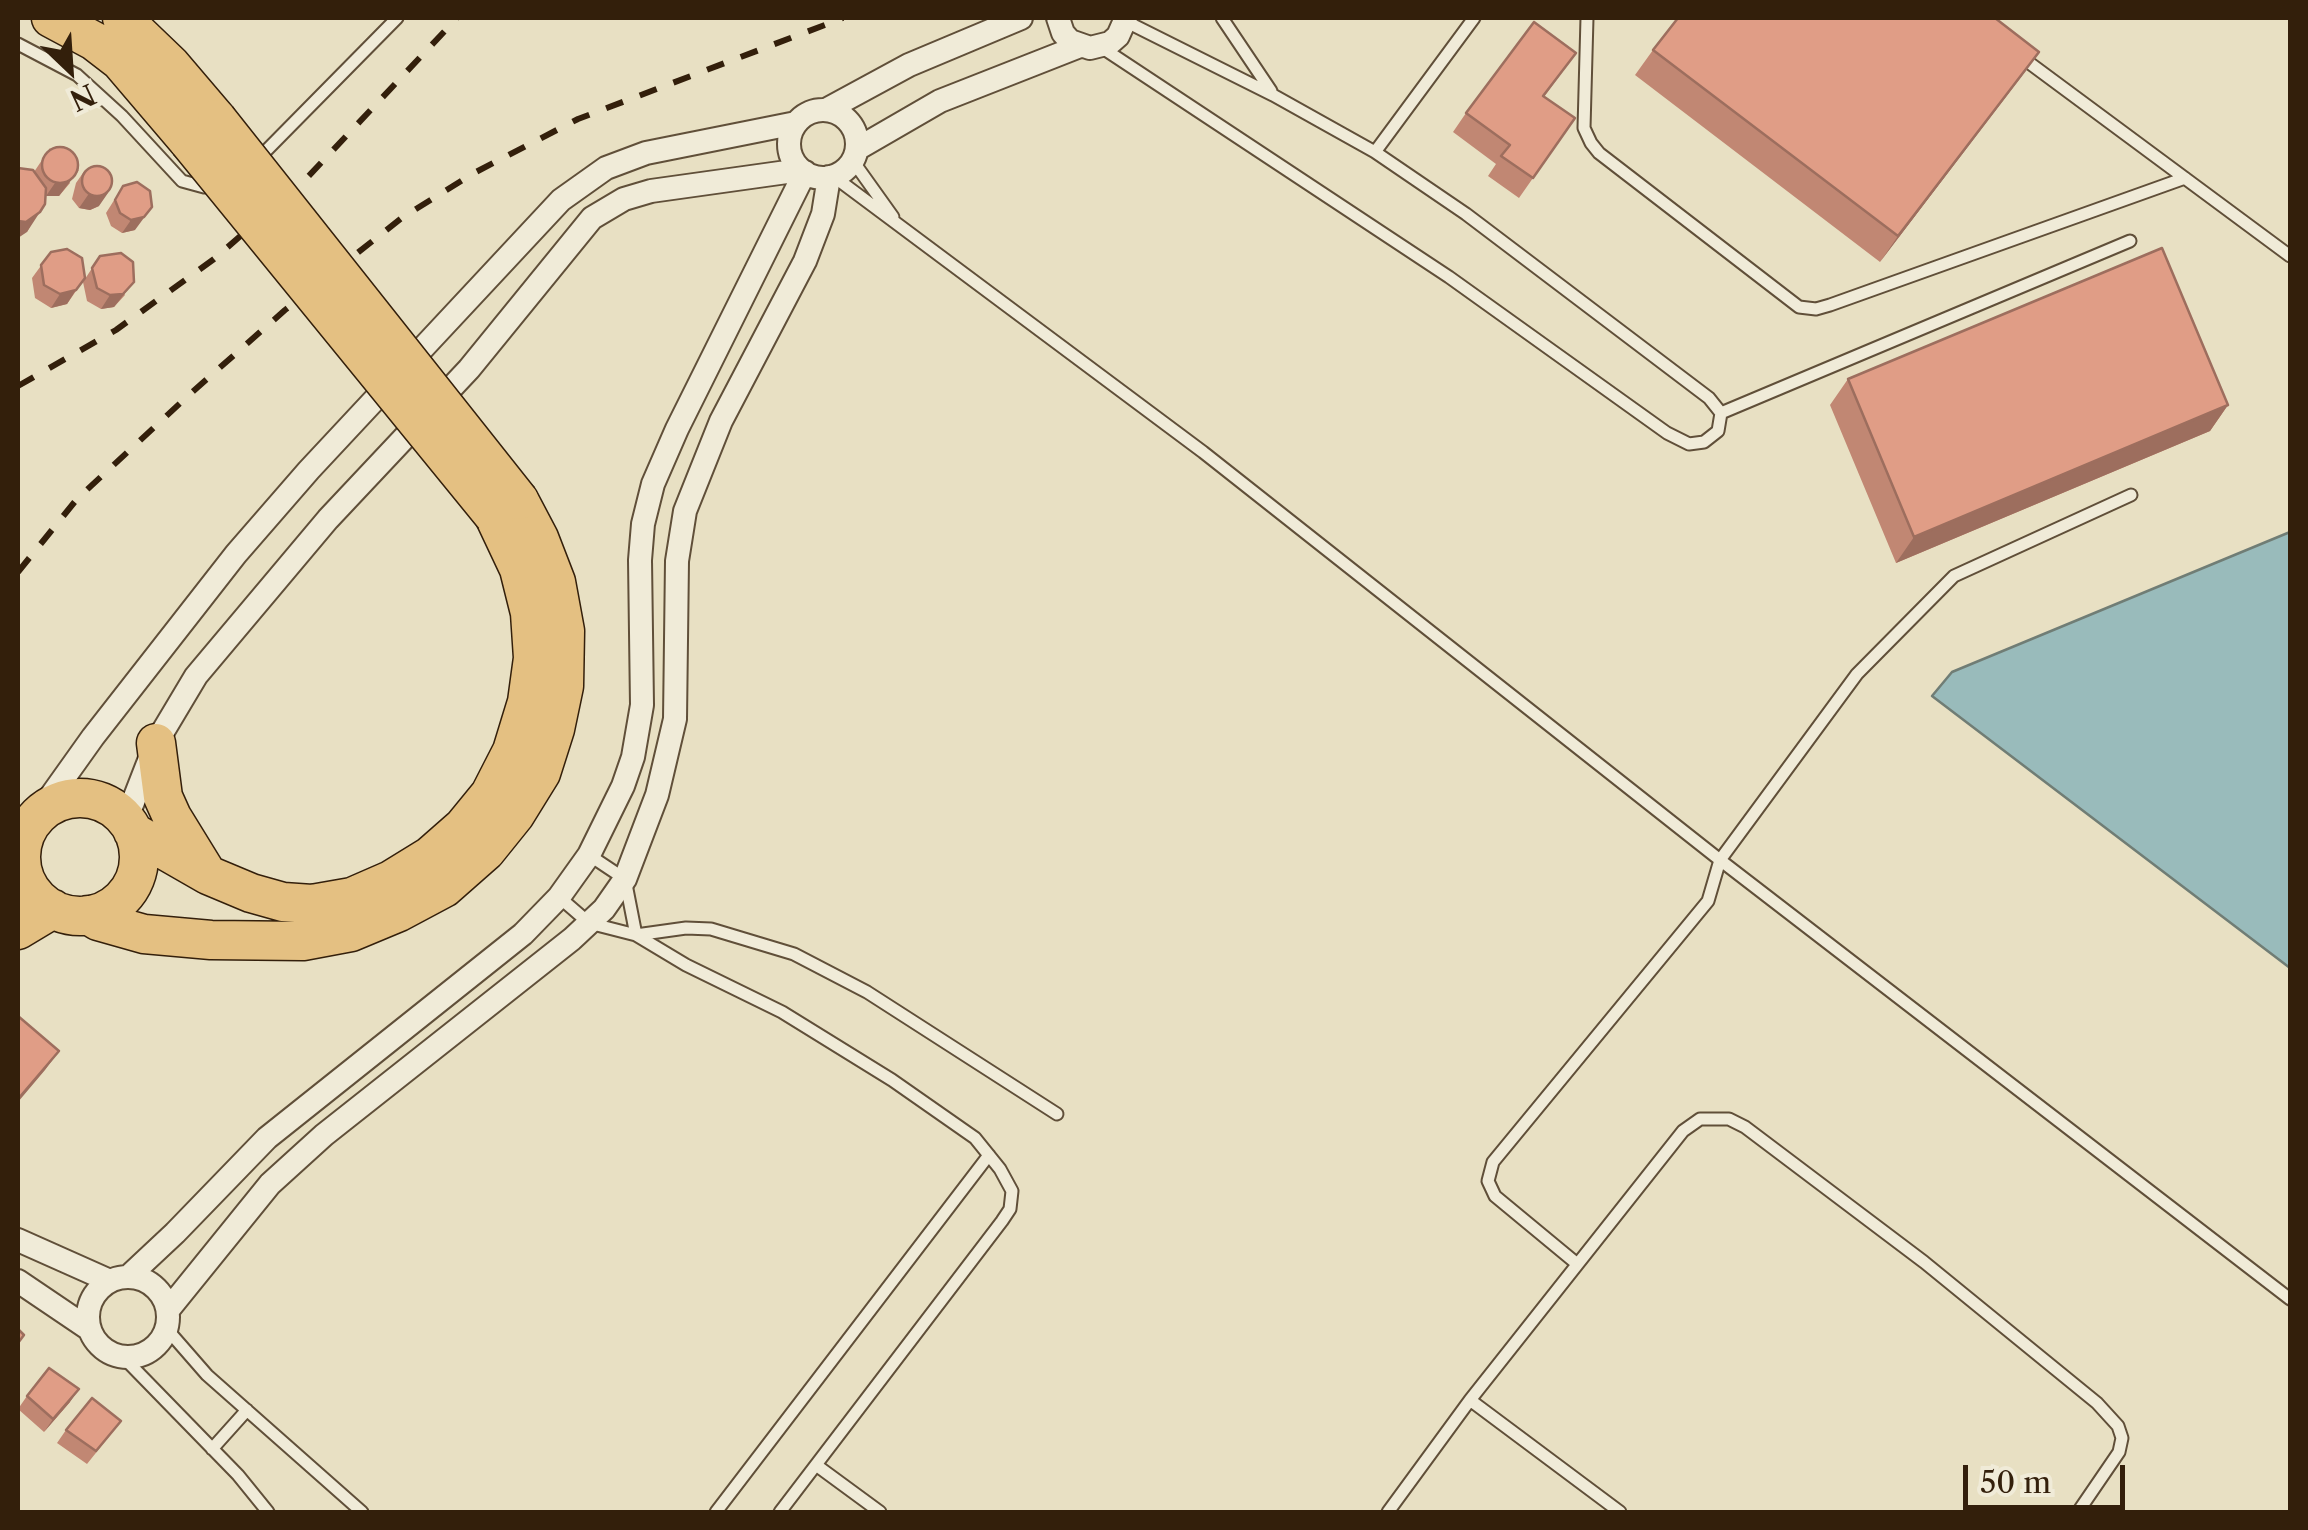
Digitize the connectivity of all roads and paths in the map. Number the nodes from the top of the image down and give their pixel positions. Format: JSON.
{"nodes":[{"id":1,"x":51,"y":18,"type":"edge"},
{"id":2,"x":122,"y":18,"type":"edge"},
{"id":3,"x":397,"y":18,"type":"edge"},
{"id":4,"x":1021,"y":18,"type":"edge"},
{"id":5,"x":1058,"y":18,"type":"edge"},
{"id":6,"x":1222,"y":18,"type":"edge"},
{"id":7,"x":1474,"y":18,"type":"edge"},
{"id":8,"x":1586,"y":18,"type":"edge"},
{"id":9,"x":1126,"y":20,"type":"edge"},
{"id":10,"x":18,"y":44,"type":"edge"},
{"id":11,"x":1090,"y":46,"type":"junction"},
{"id":12,"x":2014,"y":52,"type":"edge"},
{"id":13,"x":1273,"y":94,"type":"junction"},
{"id":14,"x":826,"y":110,"type":"junction"},
{"id":15,"x":796,"y":123,"type":"junction"},
{"id":16,"x":203,"y":131,"type":"junction"},
{"id":17,"x":1375,"y":152,"type":"junction"},
{"id":18,"x":855,"y":155,"type":"junction"},
{"id":19,"x":803,"y":171,"type":"junction"},
{"id":20,"x":831,"y":176,"type":"junction"},
{"id":21,"x":2185,"y":178,"type":"junction"},
{"id":22,"x":901,"y":229,"type":"junction"},
{"id":23,"x":2130,"y":241,"type":"dead end"},
{"id":24,"x":2290,"y":256,"type":"edge"},
{"id":25,"x":1720,"y":413,"type":"junction"},
{"id":26,"x":2131,"y":495,"type":"dead end"},
{"id":27,"x":506,"y":508,"type":"junction"},
{"id":28,"x":156,"y":743,"type":"junction"},
{"id":29,"x":130,"y":826,"type":"junction"},
{"id":30,"x":26,"y":831,"type":"edge"},
{"id":31,"x":589,"y":855,"type":"junction"},
{"id":32,"x":1720,"y":860,"type":"junction"},
{"id":33,"x":208,"y":876,"type":"junction"},
{"id":34,"x":625,"y":879,"type":"junction"},
{"id":35,"x":558,"y":897,"type":"junction"},
{"id":36,"x":70,"y":912,"type":"junction"},
{"id":37,"x":589,"y":923,"type":"junction"},
{"id":38,"x":18,"y":930,"type":"edge"},
{"id":39,"x":636,"y":936,"type":"junction"},
{"id":40,"x":1057,"y":1114,"type":"dead end"},
{"id":41,"x":990,"y":1154,"type":"junction"},
{"id":42,"x":18,"y":1240,"type":"edge"},
{"id":43,"x":1576,"y":1263,"type":"junction"},
{"id":44,"x":119,"y":1279,"type":"junction"},
{"id":45,"x":18,"y":1281,"type":"edge"},
{"id":46,"x":2290,"y":1299,"type":"edge"},
{"id":47,"x":167,"y":1319,"type":"junction"},
{"id":48,"x":90,"y":1329,"type":"junction"},
{"id":49,"x":123,"y":1356,"type":"junction"},
{"id":50,"x":1470,"y":1400,"type":"junction"},
{"id":51,"x":247,"y":1410,"type":"junction"},
{"id":52,"x":212,"y":1449,"type":"junction"},
{"id":53,"x":816,"y":1465,"type":"junction"},
{"id":54,"x":268,"y":1512,"type":"edge"},
{"id":55,"x":362,"y":1512,"type":"edge"},
{"id":56,"x":716,"y":1512,"type":"edge"},
{"id":57,"x":780,"y":1512,"type":"edge"},
{"id":58,"x":880,"y":1512,"type":"edge"},
{"id":59,"x":1388,"y":1512,"type":"edge"},
{"id":60,"x":1620,"y":1512,"type":"edge"},
{"id":61,"x":2078,"y":1512,"type":"edge"}],
"edges":[{"from":1,"to":16,"type":"main road"},
{"from":2,"to":16,"type":"main road"},
{"from":3,"to":10,"type":"lane"},
{"from":4,"to":14,"type":"street"},
{"from":5,"to":11,"type":"street"},
{"from":6,"to":13,"type":"lane"},
{"from":7,"to":17,"type":"lane"},
{"from":8,"to":21,"type":"lane"},
{"from":9,"to":11,"type":"street"},
{"from":9,"to":13,"type":"lane"},
{"from":11,"to":18,"type":"street"},
{"from":11,"to":25,"type":"lane"},
{"from":12,"to":21,"type":"lane"},
{"from":13,"to":17,"type":"lane"},
{"from":14,"to":15,"type":"street"},
{"from":14,"to":18,"type":"street"},
{"from":15,"to":19,"type":"street"},
{"from":15,"to":30,"type":"street"},
{"from":16,"to":27,"type":"main road","bridge":true},
{"from":17,"to":25,"type":"lane"},
{"from":18,"to":20,"type":"street"},
{"from":18,"to":22,"type":"lane"},
{"from":19,"to":20,"type":"street"},
{"from":19,"to":28,"type":"street"},
{"from":19,"to":31,"type":"street"},
{"from":20,"to":22,"type":"lane"},
{"from":20,"to":34,"type":"street"},
{"from":21,"to":24,"type":"lane"},
{"from":22,"to":32,"type":"lane"},
{"from":23,"to":25,"type":"lane"},
{"from":26,"to":32,"type":"lane"},
{"from":27,"to":33,"type":"main road"},
{"from":27,"to":36,"type":"main road"},
{"from":28,"to":29,"type":"street"},
{"from":28,"to":33,"type":"main road"},
{"from":29,"to":30,"type":"main road"},
{"from":29,"to":33,"type":"main road"},
{"from":29,"to":36,"type":"main road"},
{"from":30,"to":36,"type":"main road"},
{"from":31,"to":34,"type":"lane"},
{"from":31,"to":35,"type":"street"},
{"from":32,"to":43,"type":"lane"},
{"from":32,"to":46,"type":"lane"},
{"from":34,"to":37,"type":"street"},
{"from":34,"to":39,"type":"lane"},
{"from":35,"to":37,"type":"lane"},
{"from":35,"to":44,"type":"street"},
{"from":36,"to":38,"type":"main road"},
{"from":37,"to":39,"type":"lane"},
{"from":37,"to":47,"type":"street"},
{"from":39,"to":40,"type":"lane"},
{"from":39,"to":41,"type":"lane"},
{"from":41,"to":53,"type":"lane"},
{"from":41,"to":56,"type":"lane"},
{"from":42,"to":44,"type":"street"},
{"from":43,"to":50,"type":"lane"},
{"from":43,"to":61,"type":"lane"},
{"from":44,"to":47,"type":"street"},
{"from":44,"to":48,"type":"street"},
{"from":45,"to":48,"type":"street"},
{"from":47,"to":49,"type":"street"},
{"from":47,"to":51,"type":"lane"},
{"from":48,"to":49,"type":"street"},
{"from":49,"to":52,"type":"lane"},
{"from":50,"to":59,"type":"lane"},
{"from":50,"to":60,"type":"lane"},
{"from":51,"to":52,"type":"lane"},
{"from":51,"to":55,"type":"lane"},
{"from":52,"to":54,"type":"lane"},
{"from":53,"to":57,"type":"lane"},
{"from":53,"to":58,"type":"lane"}]}
